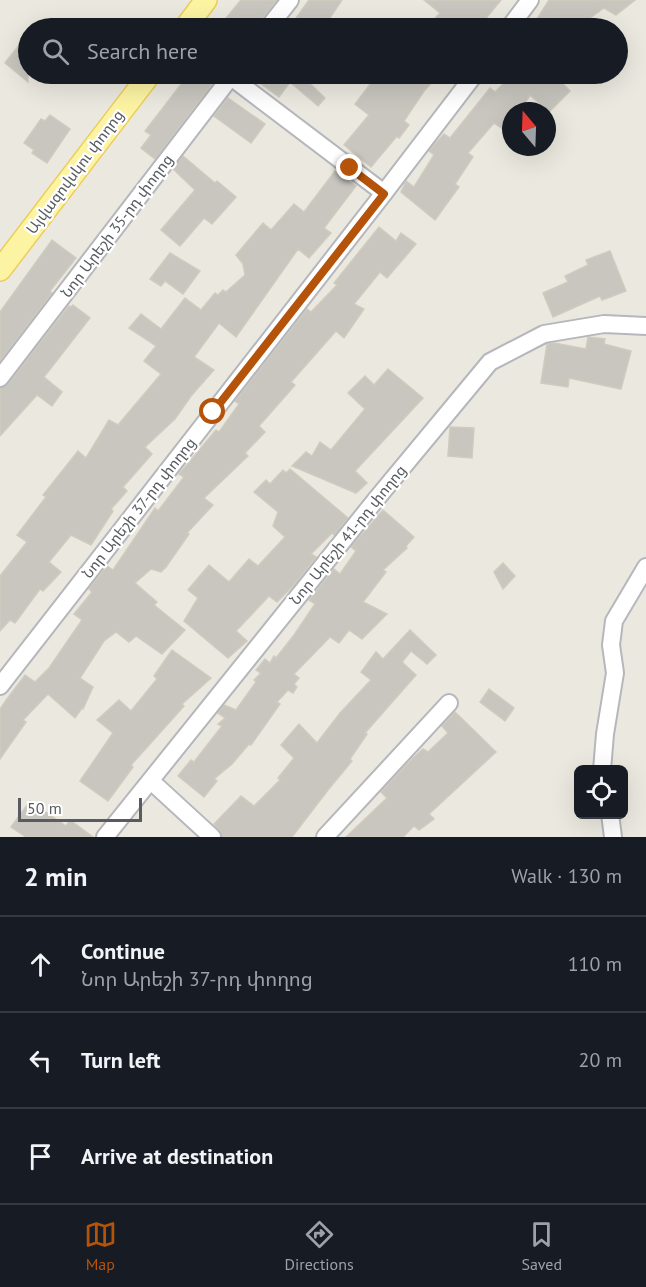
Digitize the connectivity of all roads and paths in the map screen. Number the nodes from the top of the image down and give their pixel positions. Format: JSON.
{"nodes":[{"id":1,"x":206,"y":0,"type":"edge"},
{"id":2,"x":290,"y":0,"type":"edge"},
{"id":3,"x":530,"y":0,"type":"edge"},
{"id":4,"x":192,"y":18,"type":"edge"},
{"id":5,"x":276,"y":18,"type":"edge"},
{"id":6,"x":516,"y":18,"type":"edge"},
{"id":7,"x":142,"y":84,"type":"edge"},
{"id":8,"x":225,"y":84,"type":"edge"},
{"id":9,"x":243,"y":84,"type":"edge"},
{"id":10,"x":467,"y":84,"type":"edge"},
{"id":11,"x":384,"y":194,"type":"junction"},
{"id":12,"x":0,"y":270,"type":"edge"},
{"id":13,"x":646,"y":326,"type":"edge"},
{"id":14,"x":0,"y":378,"type":"edge"},
{"id":15,"x":646,"y":567,"type":"edge"},
{"id":16,"x":0,"y":686,"type":"edge"},
{"id":17,"x":449,"y":703,"type":"dead end"},
{"id":18,"x":602,"y":765,"type":"edge"},
{"id":19,"x":151,"y":781,"type":"junction"},
{"id":20,"x":611,"y":819,"type":"edge"},
{"id":21,"x":105,"y":837,"type":"edge"},
{"id":22,"x":212,"y":837,"type":"edge"},
{"id":23,"x":325,"y":837,"type":"edge"},
{"id":24,"x":613,"y":837,"type":"edge"}],
"edges":[{"from":1,"to":4,"type":"main road"},
{"from":2,"to":5,"type":"street"},
{"from":3,"to":6,"type":"street"},
{"from":7,"to":12,"type":"main road","name":"Այվազովսկու փողոց"},
{"from":8,"to":14,"type":"street","name":"Նոր Արեշի 35-րդ փողոց"},
{"from":9,"to":11,"type":"street"},
{"from":10,"to":11,"type":"street","name":"Նոր Արեշի 37-րդ փողոց"},
{"from":11,"to":16,"type":"street","name":"Նոր Արեշի 37-րդ փողոց"},
{"from":13,"to":19,"type":"street","name":"Նոր Արեշի 41-րդ փողոց"},
{"from":15,"to":18,"type":"street"},
{"from":17,"to":23,"type":"street"},
{"from":19,"to":21,"type":"street","name":"Նոր Արեշի 41-րդ փողոց"},
{"from":19,"to":22,"type":"street"},
{"from":20,"to":24,"type":"street"}]}
